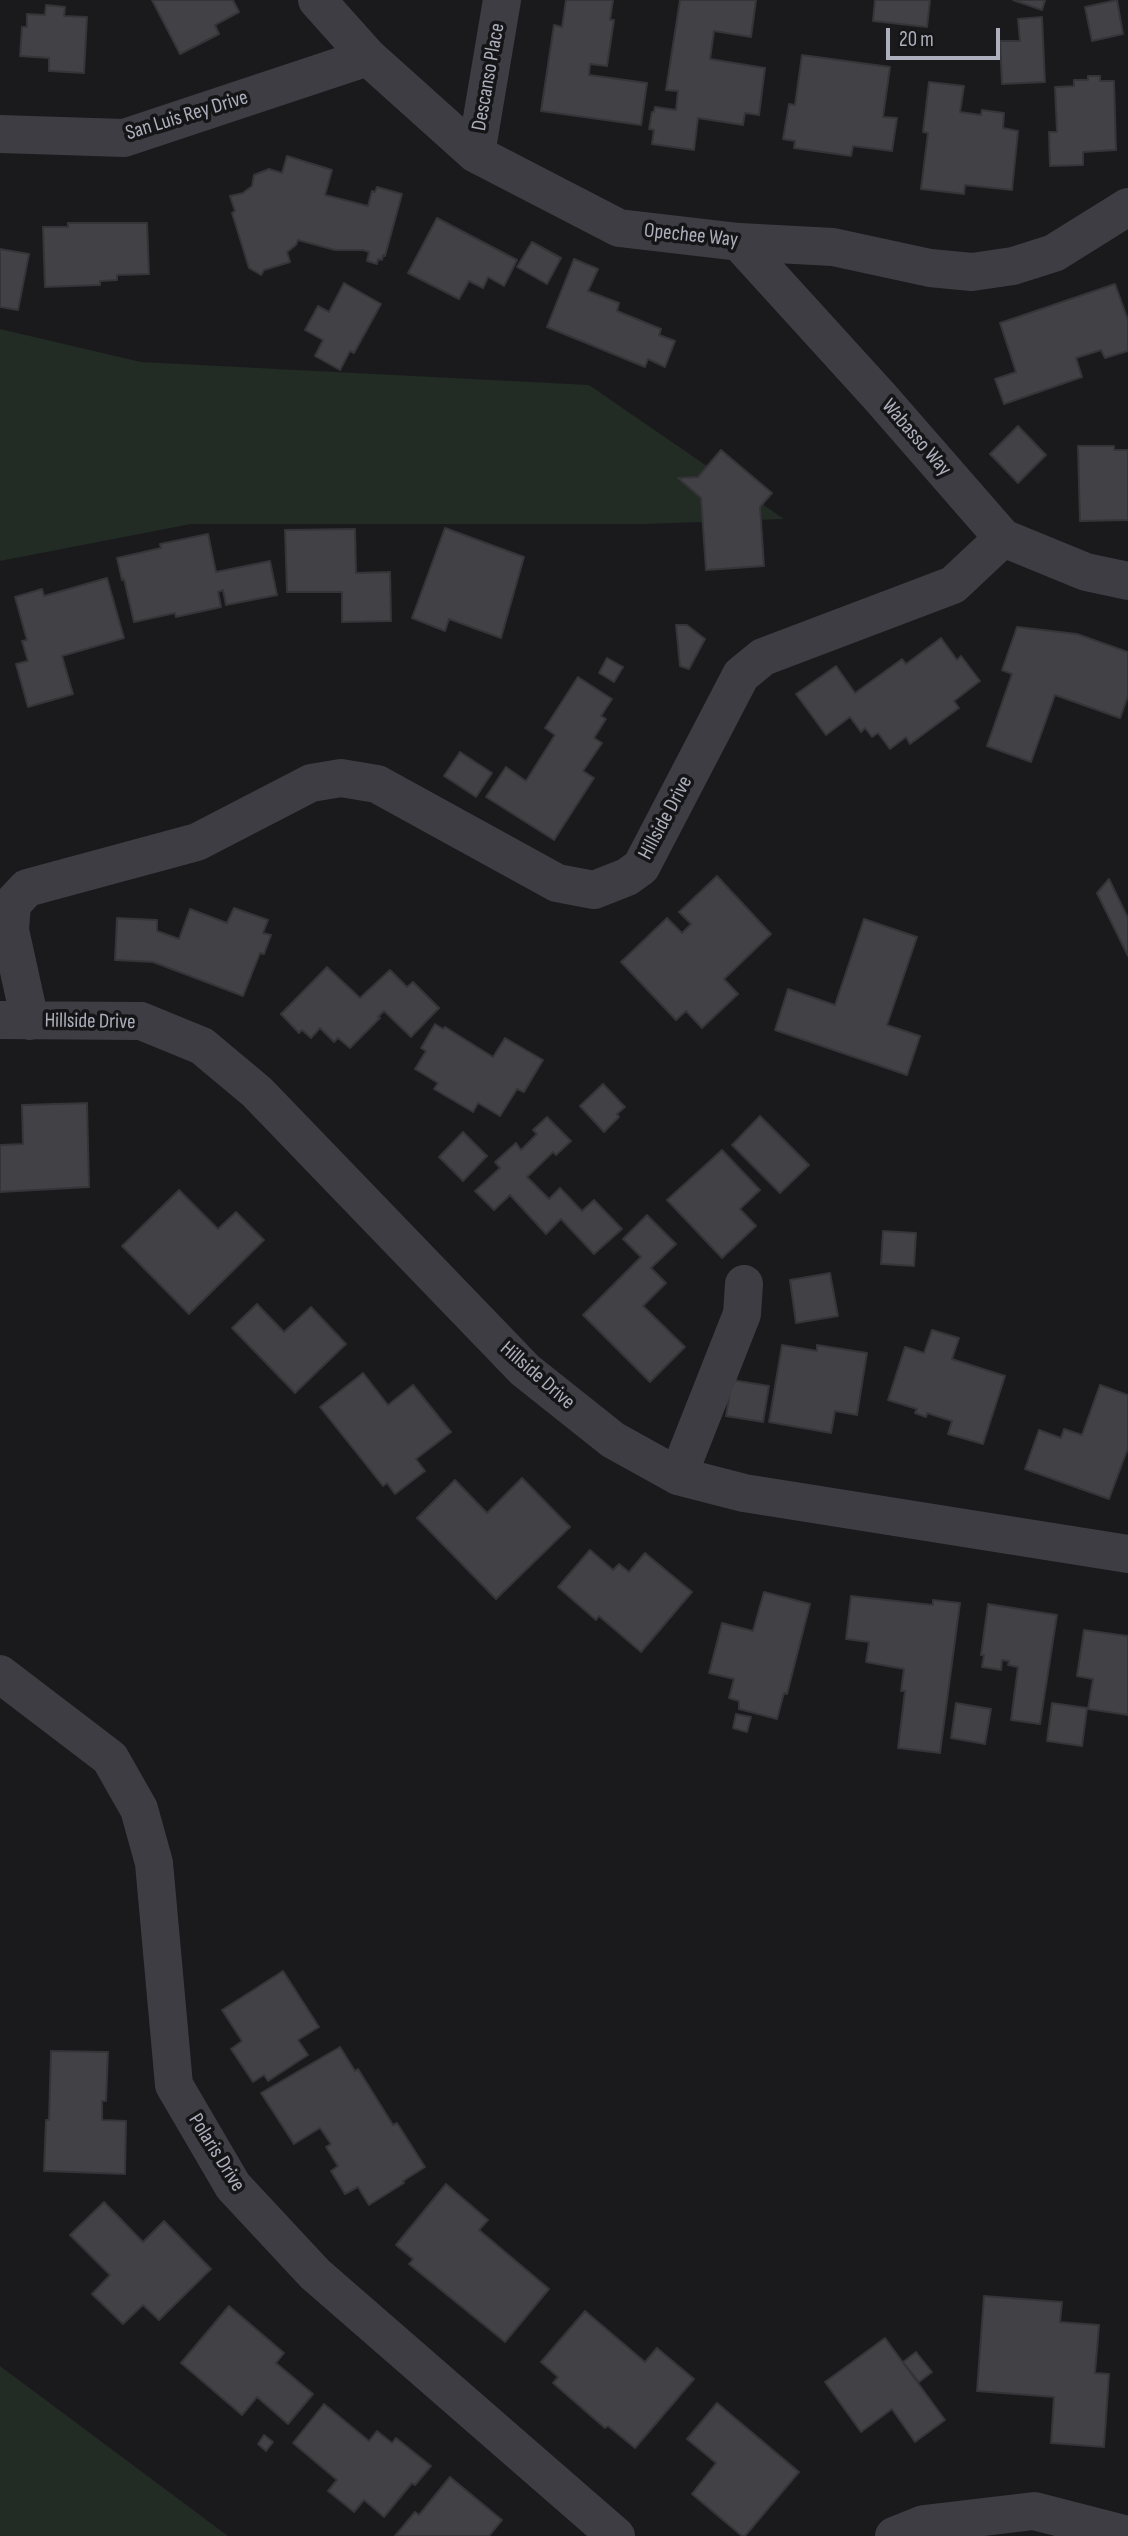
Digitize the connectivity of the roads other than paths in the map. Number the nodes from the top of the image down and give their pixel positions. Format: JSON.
{"nodes":[{"id":1,"x":317,"y":0,"type":"edge"},
{"id":2,"x":502,"y":0,"type":"edge"},
{"id":3,"x":368,"y":57,"type":"junction"},
{"id":4,"x":0,"y":134,"type":"edge"},
{"id":5,"x":476,"y":154,"type":"junction"},
{"id":6,"x":1128,"y":207,"type":"edge"},
{"id":7,"x":739,"y":242,"type":"junction"},
{"id":8,"x":1003,"y":538,"type":"junction"},
{"id":9,"x":1128,"y":581,"type":"edge"},
{"id":10,"x":15,"y":1021,"type":"edge"},
{"id":11,"x":744,"y":1284,"type":"dead end"},
{"id":12,"x":678,"y":1476,"type":"junction"},
{"id":13,"x":1128,"y":1554,"type":"edge"},
{"id":14,"x":0,"y":1674,"type":"edge"},
{"id":15,"x":1128,"y":2535,"type":"edge"},
{"id":16,"x":616,"y":2536,"type":"edge"},
{"id":17,"x":894,"y":2536,"type":"edge"}],
"edges":[{"from":1,"to":3,"type":"street","name":"Opechee Way"},
{"from":2,"to":5,"type":"street","name":"Descanso Place"},
{"from":3,"to":4,"type":"street","name":"San Luis Rey Drive"},
{"from":3,"to":5,"type":"street","name":"Opechee Way"},
{"from":5,"to":7,"type":"street","name":"Opechee Way"},
{"from":6,"to":7,"type":"street","name":"Opechee Way"},
{"from":7,"to":8,"type":"street","name":"Wabasso Way"},
{"from":8,"to":9,"type":"street","name":"Wabasso Way"},
{"from":8,"to":10,"type":"street","name":"Hillside Drive"},
{"from":10,"to":12,"type":"street","name":"Hillside Drive"},
{"from":11,"to":12,"type":"street"},
{"from":12,"to":13,"type":"street","name":"Hillside Drive"},
{"from":14,"to":16,"type":"street","name":"Polaris Drive"},
{"from":15,"to":17,"type":"street"}]}
